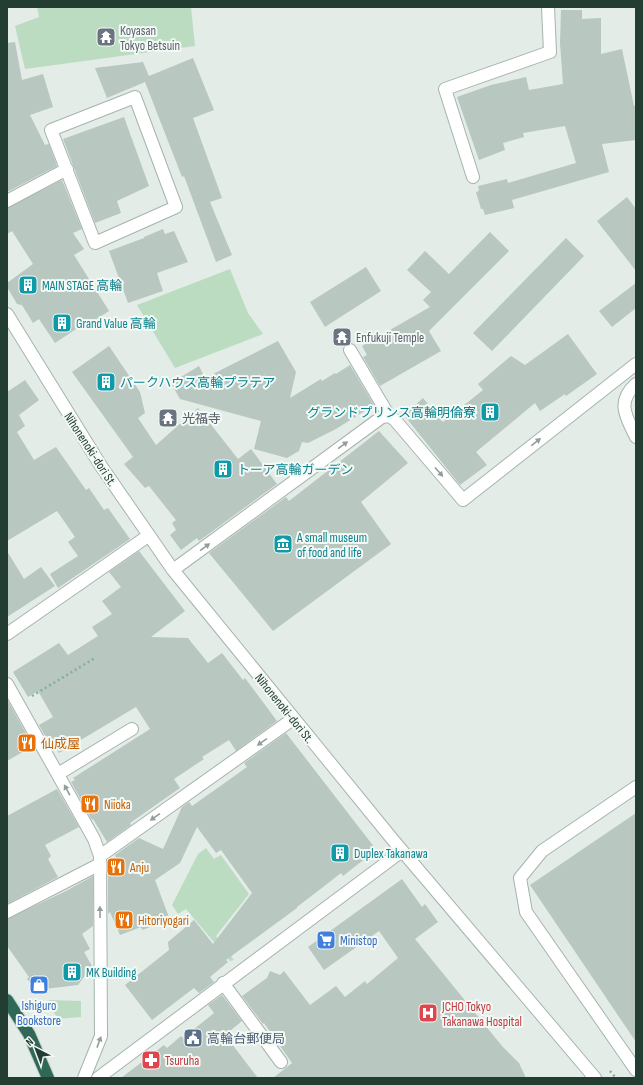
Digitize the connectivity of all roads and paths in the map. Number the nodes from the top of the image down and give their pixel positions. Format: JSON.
{"nodes":[{"id":1,"x":548,"y":7,"type":"edge"},
{"id":2,"x":67,"y":170,"type":"junction"},
{"id":3,"x":473,"y":176,"type":"dead end"},
{"id":4,"x":7,"y":201,"type":"edge"},
{"id":5,"x":7,"y":314,"type":"edge"},
{"id":6,"x":350,"y":350,"type":"dead end"},
{"id":7,"x":636,"y":364,"type":"edge"},
{"id":8,"x":618,"y":378,"type":"junction"},
{"id":9,"x":636,"y":384,"type":"edge"},
{"id":10,"x":624,"y":414,"type":"junction"},
{"id":11,"x":389,"y":416,"type":"junction"},
{"id":12,"x":636,"y":437,"type":"edge"},
{"id":13,"x":148,"y":536,"type":"junction"},
{"id":14,"x":173,"y":570,"type":"junction"},
{"id":15,"x":7,"y":634,"type":"edge"},
{"id":16,"x":95,"y":658,"type":"dead end"},
{"id":17,"x":7,"y":684,"type":"edge"},
{"id":18,"x":18,"y":705,"type":"junction"},
{"id":19,"x":293,"y":719,"type":"junction"},
{"id":20,"x":132,"y":729,"type":"dead end"},
{"id":21,"x":58,"y":774,"type":"junction"},
{"id":22,"x":636,"y":787,"type":"edge"},
{"id":23,"x":402,"y":851,"type":"junction"},
{"id":24,"x":100,"y":860,"type":"junction"},
{"id":25,"x":7,"y":912,"type":"edge"},
{"id":26,"x":223,"y":983,"type":"junction"},
{"id":27,"x":7,"y":1000,"type":"edge"},
{"id":28,"x":282,"y":1062,"type":"dead end"},
{"id":29,"x":606,"y":1066,"type":"dead end"},
{"id":30,"x":636,"y":1070,"type":"edge"},
{"id":31,"x":48,"y":1078,"type":"edge"},
{"id":32,"x":84,"y":1078,"type":"edge"},
{"id":33,"x":98,"y":1078,"type":"edge"},
{"id":34,"x":596,"y":1078,"type":"edge"},
{"id":35,"x":616,"y":1078,"type":"edge"}],
"edges":[{"from":1,"to":3,"type":"street"},
{"from":2,"to":2,"type":"street"},
{"from":2,"to":4,"type":"street"},
{"from":5,"to":13,"type":"street","name":"Nihonenoki-dori St."},
{"from":6,"to":11,"type":"street"},
{"from":7,"to":8,"type":"street"},
{"from":8,"to":10,"type":"street"},
{"from":11,"to":8,"type":"street","one_way":true},
{"from":9,"to":10,"type":"street"},
{"from":10,"to":12,"type":"street"},
{"from":14,"to":11,"type":"street","one_way":true},
{"from":13,"to":14,"type":"street","name":"Nihonenoki-dori St."},
{"from":13,"to":15,"type":"street"},
{"from":14,"to":19,"type":"street","name":"Nihonenoki-dori St."},
{"from":16,"to":18,"type":"path"},
{"from":17,"to":18,"type":"street"},
{"from":18,"to":21,"type":"street"},
{"from":19,"to":23,"type":"street","name":"Nihonenoki-dori St."},
{"from":19,"to":24,"type":"street","one_way":true},
{"from":20,"to":21,"type":"street"},
{"from":24,"to":21,"type":"street","one_way":true},
{"from":22,"to":30,"type":"street"},
{"from":23,"to":26,"type":"street"},
{"from":23,"to":34,"type":"street","name":"Nihonenoki-dori St."},
{"from":24,"to":25,"type":"street"},
{"from":32,"to":24,"type":"street","one_way":true},
{"from":26,"to":28,"type":"street"},
{"from":26,"to":33,"type":"street"},
{"from":27,"to":31,"type":"highway"},
{"from":29,"to":35,"type":"path"}]}
